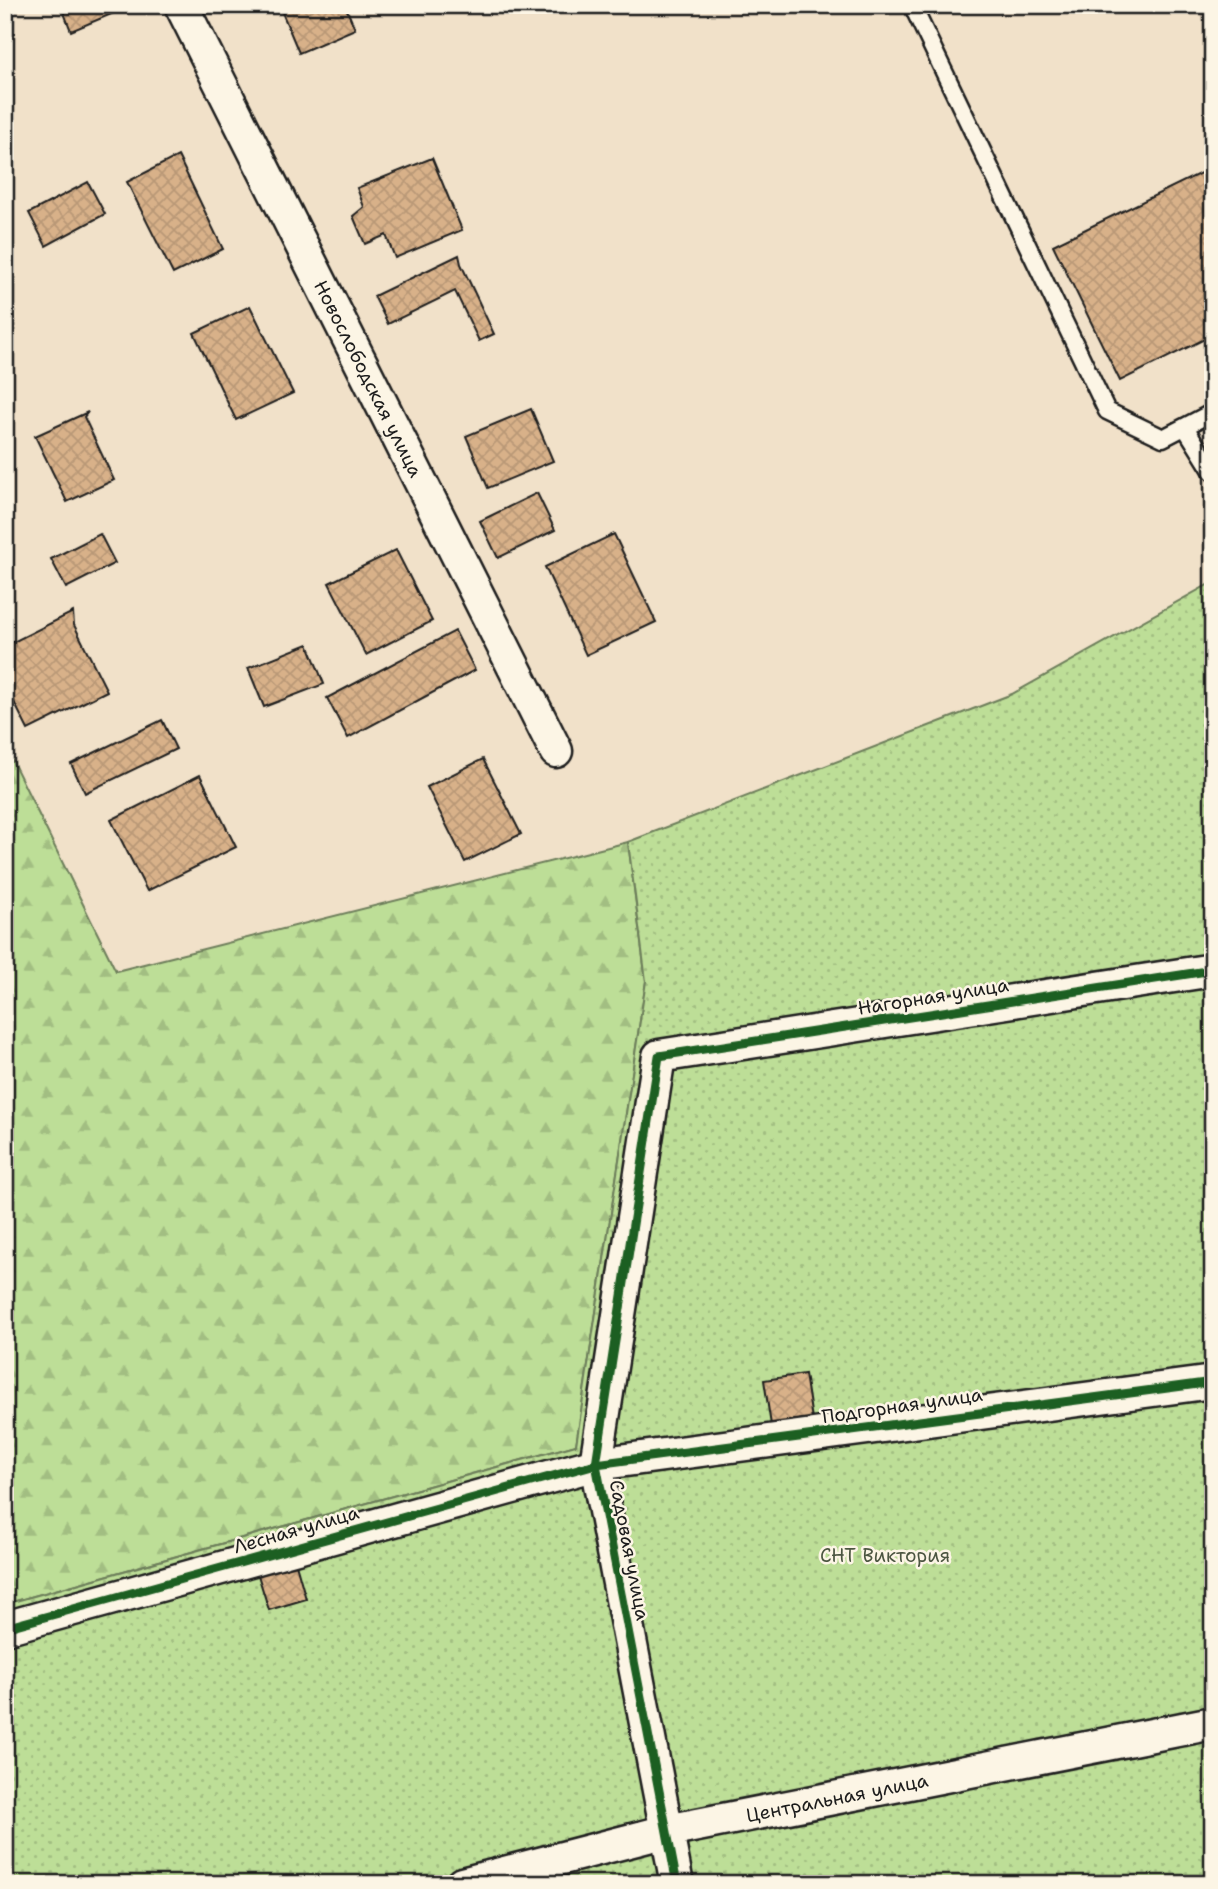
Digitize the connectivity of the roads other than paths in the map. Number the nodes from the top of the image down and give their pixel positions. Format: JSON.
{"nodes":[{"id":1,"x":181,"y":5,"type":"edge"},
{"id":2,"x":912,"y":5,"type":"edge"},
{"id":3,"x":1213,"y":412,"type":"edge"},
{"id":4,"x":1185,"y":427,"type":"junction"},
{"id":5,"x":1213,"y":472,"type":"edge"},
{"id":6,"x":556,"y":751,"type":"dead end"},
{"id":7,"x":1213,"y":970,"type":"edge"},
{"id":8,"x":659,"y":1056,"type":"joint"},
{"id":9,"x":1213,"y":1382,"type":"edge"},
{"id":10,"x":596,"y":1464,"type":"junction"},
{"id":11,"x":5,"y":1628,"type":"edge"},
{"id":12,"x":1213,"y":1723,"type":"edge"},
{"id":13,"x":667,"y":1831,"type":"junction"},
{"id":14,"x":462,"y":1884,"type":"edge"},
{"id":15,"x":677,"y":1884,"type":"edge"}],
"edges":[{"from":1,"to":6,"type":"street","name":"Новослободская улица"},
{"from":2,"to":4,"type":"lane"},
{"from":3,"to":4,"type":"lane"},
{"from":4,"to":5,"type":"lane"},
{"from":7,"to":8,"type":"street","name":"Нагорная улица"},
{"from":8,"to":10,"type":"street","name":"Садовая улица"},
{"from":9,"to":10,"type":"street","name":"Подгорная улица"},
{"from":10,"to":11,"type":"street","name":"Лесная улица"},
{"from":10,"to":13,"type":"street","name":"Садовая улица"},
{"from":12,"to":13,"type":"street","name":"Центральная улица"},
{"from":13,"to":14,"type":"street","name":"Центральная улица"},
{"from":13,"to":15,"type":"street","name":"Садовая улица"}]}
